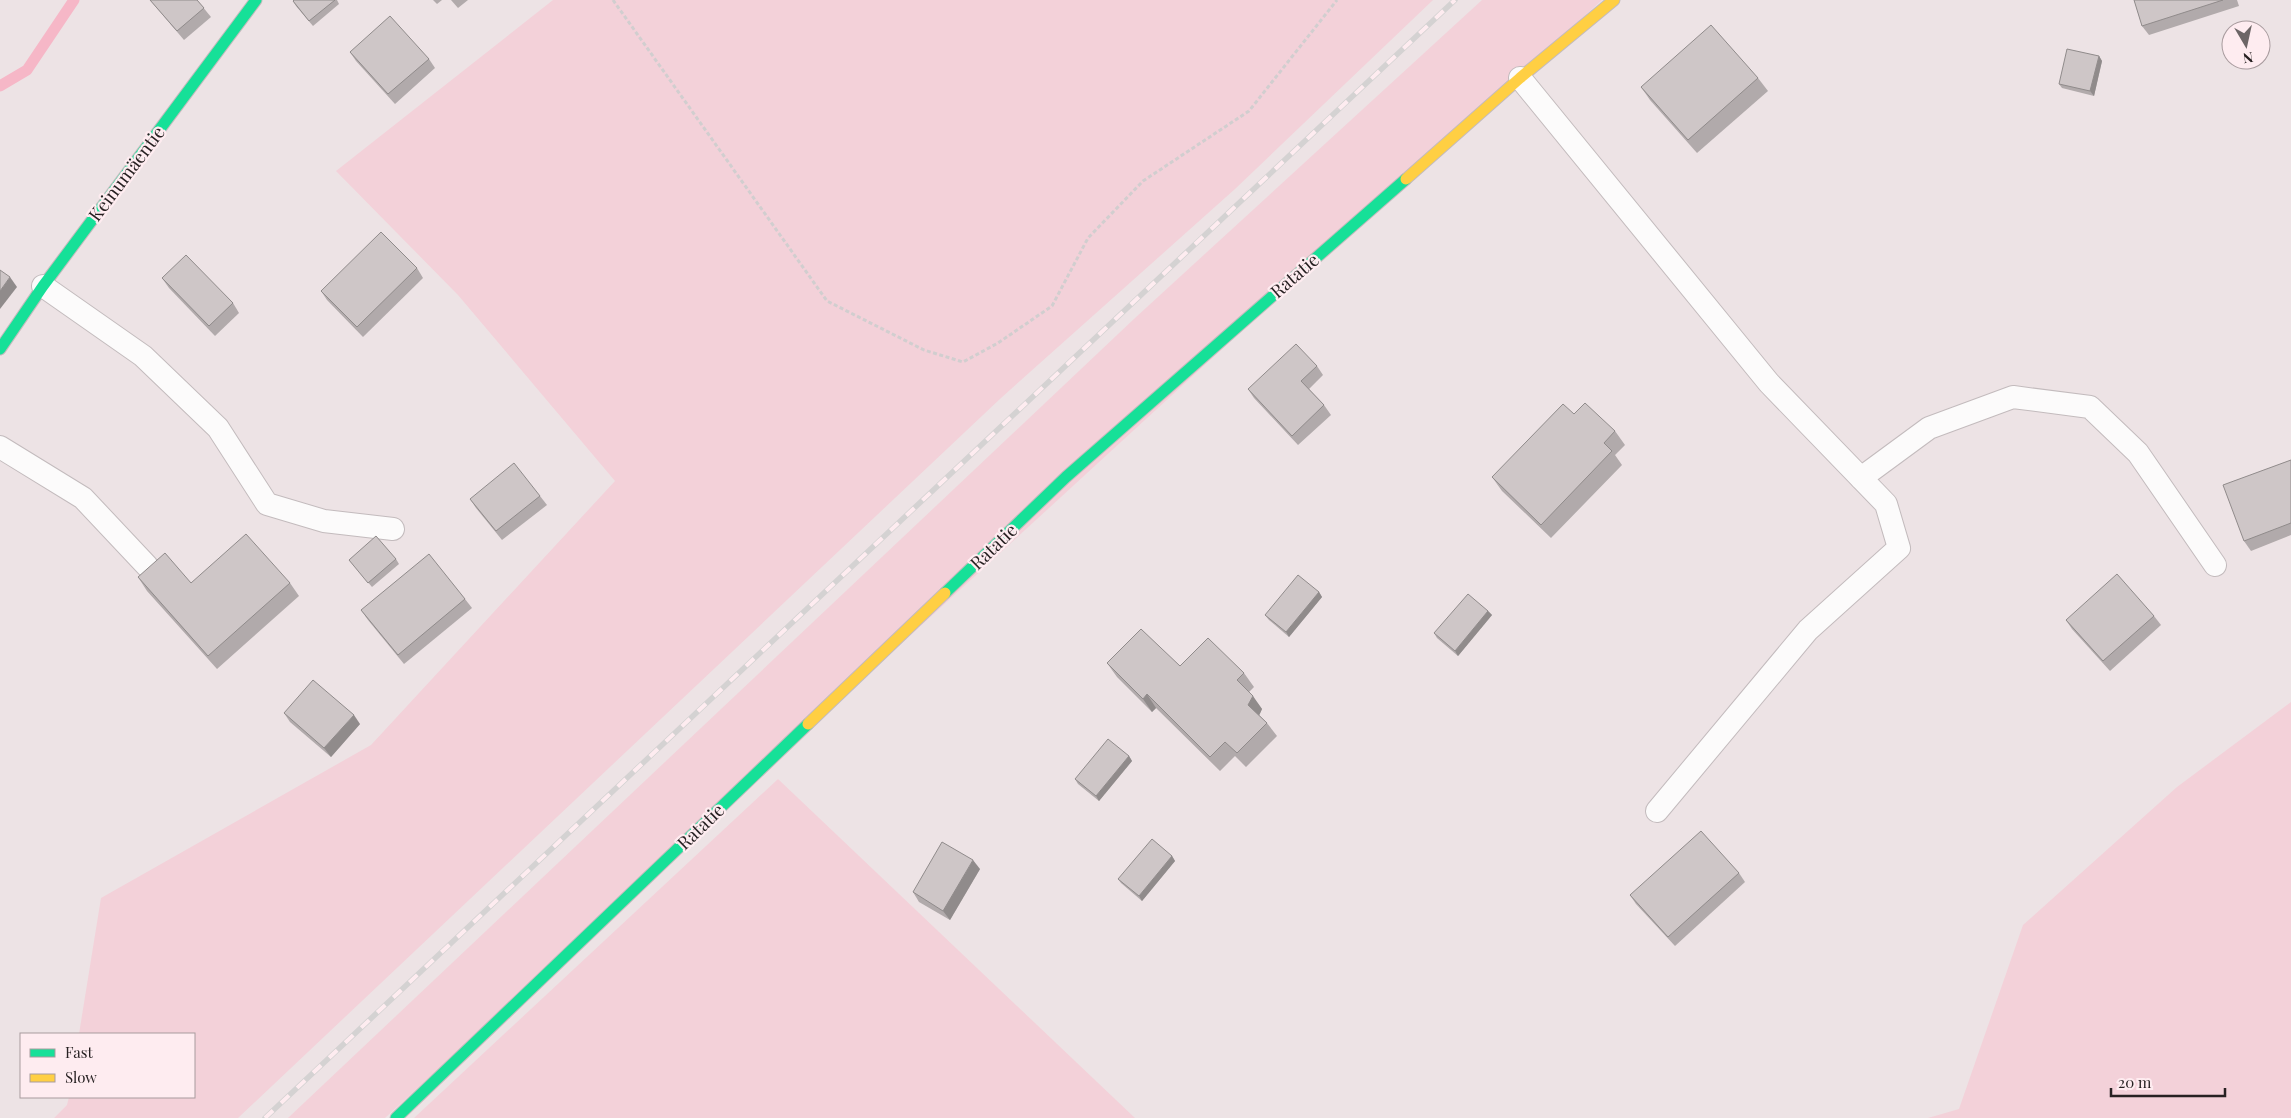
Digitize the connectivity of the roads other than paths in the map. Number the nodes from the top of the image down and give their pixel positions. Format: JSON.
{"nodes":[{"id":1,"x":256,"y":0,"type":"edge"},
{"id":2,"x":1614,"y":0,"type":"edge"},
{"id":3,"x":1520,"y":78,"type":"junction"},
{"id":4,"x":43,"y":286,"type":"junction"},
{"id":5,"x":0,"y":350,"type":"edge"},
{"id":6,"x":0,"y":447,"type":"edge"},
{"id":7,"x":1861,"y":478,"type":"junction"},
{"id":8,"x":393,"y":528,"type":"dead end"},
{"id":9,"x":2215,"y":565,"type":"dead end"},
{"id":10,"x":147,"y":566,"type":"edge"},
{"id":11,"x":1657,"y":811,"type":"dead end"},
{"id":12,"x":396,"y":1118,"type":"edge"}],
"edges":[{"from":1,"to":4,"type":"street","name":"Keinumäentie"},
{"from":2,"to":3,"type":"street","name":"Ratatie"},
{"from":3,"to":7,"type":"lane"},
{"from":3,"to":12,"type":"street","name":"Ratatie"},
{"from":4,"to":5,"type":"street","name":"Keinumäentie"},
{"from":4,"to":8,"type":"lane"},
{"from":6,"to":10,"type":"lane"},
{"from":7,"to":9,"type":"lane"},
{"from":7,"to":11,"type":"lane"}]}
